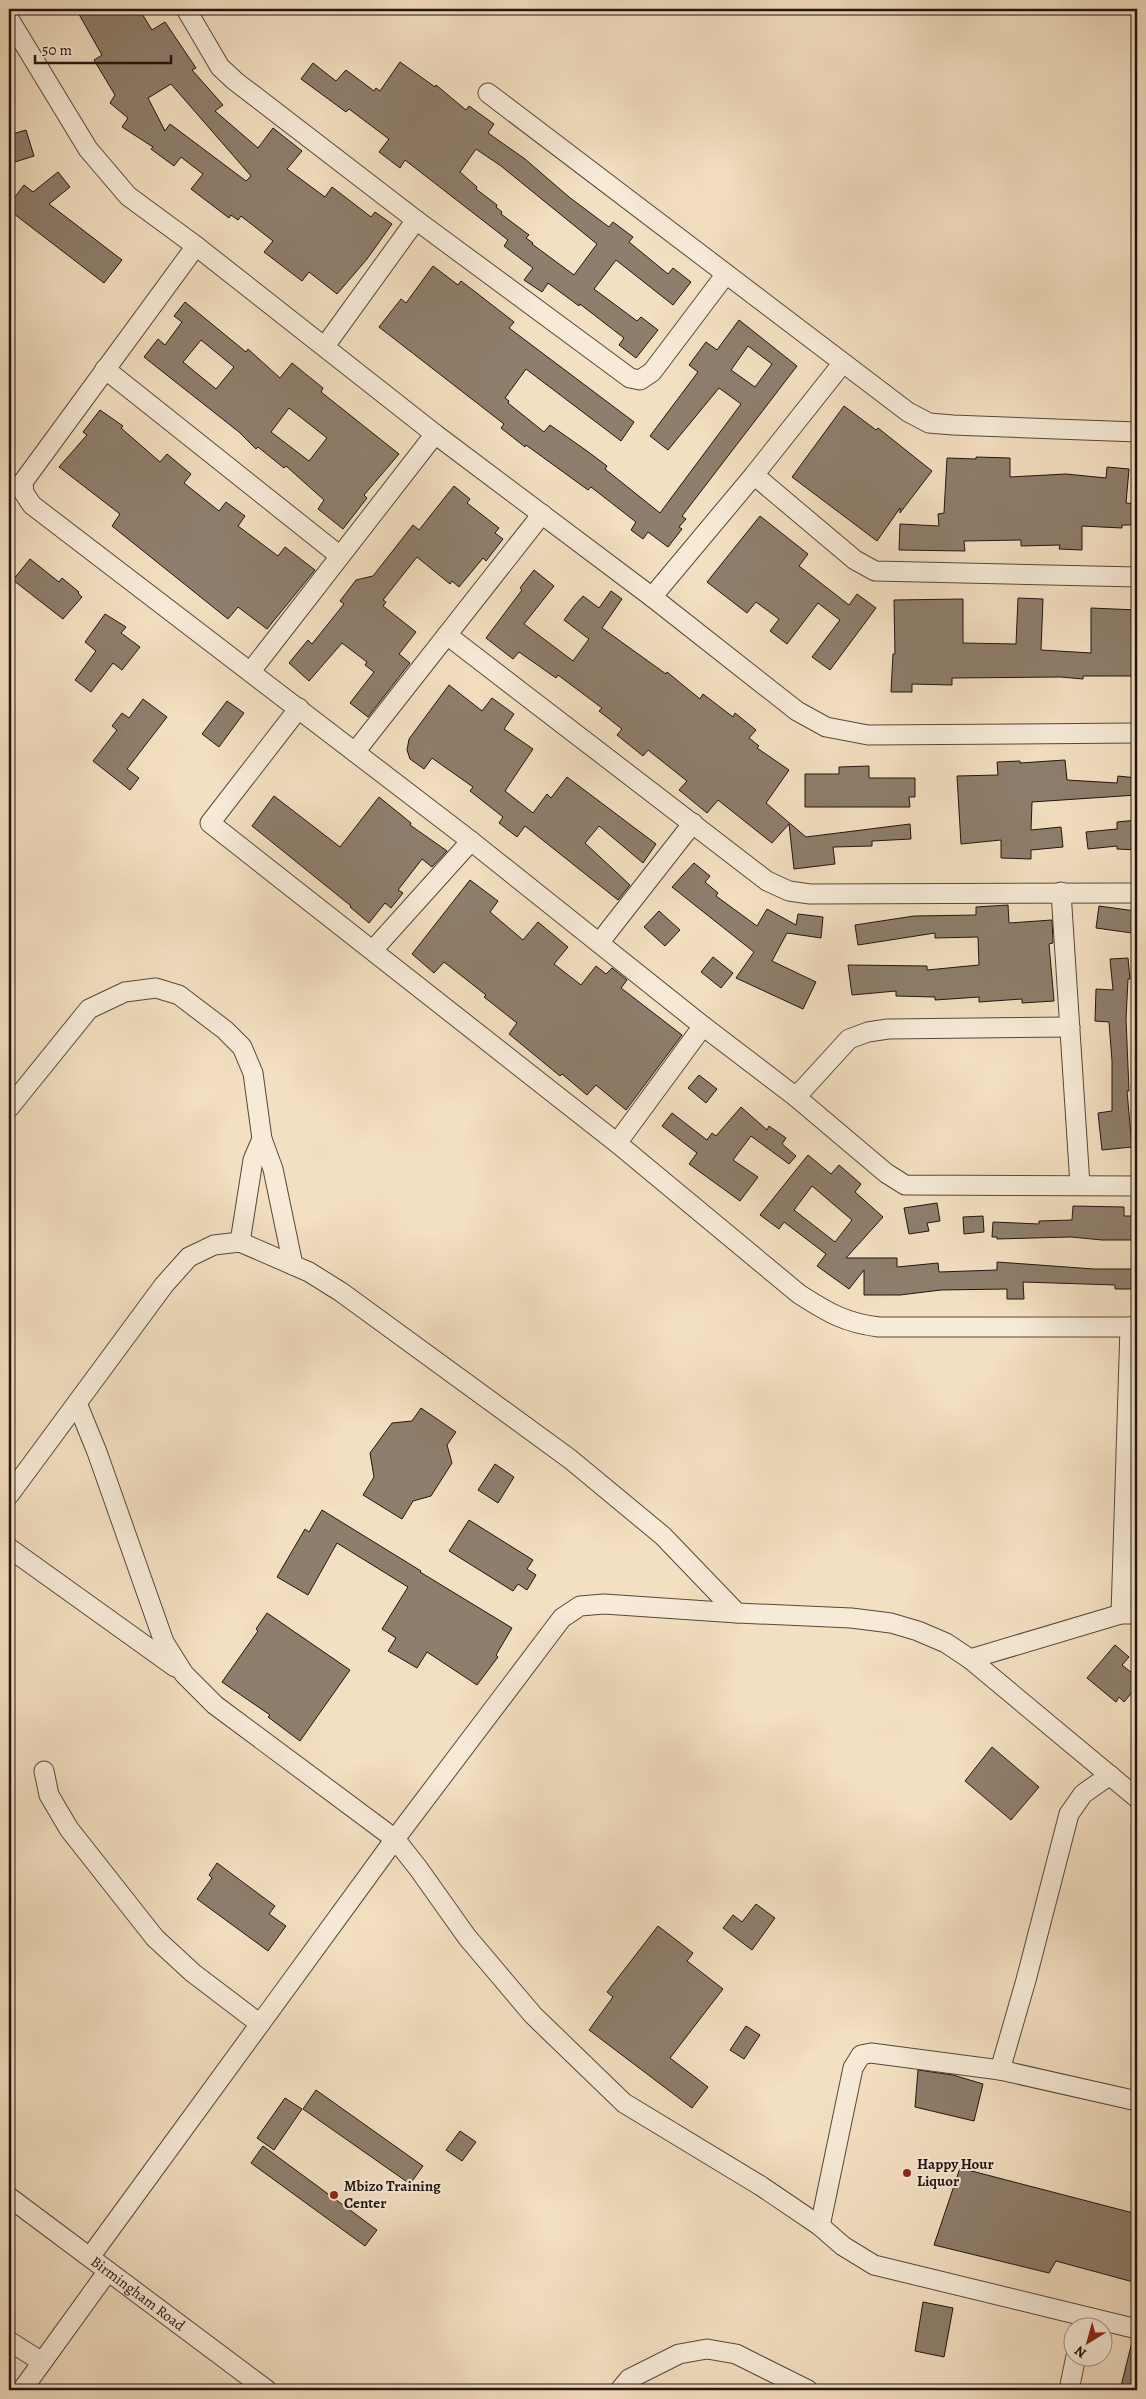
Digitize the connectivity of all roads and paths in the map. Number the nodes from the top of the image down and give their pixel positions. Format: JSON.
{"nodes":[{"id":1,"x":186,"y":9,"type":"edge"},
{"id":2,"x":9,"y":19,"type":"edge"},
{"id":3,"x":488,"y":93,"type":"dead end"},
{"id":4,"x":416,"y":220,"type":"junction"},
{"id":5,"x":196,"y":246,"type":"junction"},
{"id":6,"x":726,"y":274,"type":"junction"},
{"id":7,"x":325,"y":346,"type":"junction"},
{"id":8,"x":842,"y":364,"type":"junction"},
{"id":9,"x":105,"y":369,"type":"junction"},
{"id":10,"x":1137,"y":432,"type":"edge"},
{"id":11,"x":435,"y":434,"type":"junction"},
{"id":12,"x":754,"y":475,"type":"junction"},
{"id":13,"x":542,"y":514,"type":"junction"},
{"id":14,"x":340,"y":556,"type":"junction"},
{"id":15,"x":1137,"y":577,"type":"edge"},
{"id":16,"x":652,"y":597,"type":"junction"},
{"id":17,"x":447,"y":635,"type":"junction"},
{"id":18,"x":251,"y":671,"type":"junction"},
{"id":19,"x":298,"y":708,"type":"junction"},
{"id":20,"x":1137,"y":733,"type":"edge"},
{"id":21,"x":355,"y":752,"type":"junction"},
{"id":22,"x":693,"y":823,"type":"junction"},
{"id":23,"x":472,"y":841,"type":"junction"},
{"id":24,"x":1061,"y":892,"type":"junction"},
{"id":25,"x":1137,"y":893,"type":"edge"},
{"id":26,"x":599,"y":943,"type":"junction"},
{"id":27,"x":373,"y":950,"type":"junction"},
{"id":28,"x":703,"y":1026,"type":"junction"},
{"id":29,"x":1070,"y":1027,"type":"junction"},
{"id":30,"x":796,"y":1097,"type":"junction"},
{"id":31,"x":9,"y":1108,"type":"edge"},
{"id":32,"x":262,"y":1139,"type":"junction"},
{"id":33,"x":617,"y":1142,"type":"junction"},
{"id":34,"x":1080,"y":1185,"type":"junction"},
{"id":35,"x":1137,"y":1186,"type":"edge"},
{"id":36,"x":240,"y":1242,"type":"junction"},
{"id":37,"x":293,"y":1264,"type":"junction"},
{"id":38,"x":1134,"y":1327,"type":"edge"},
{"id":39,"x":77,"y":1403,"type":"junction"},
{"id":40,"x":1131,"y":1479,"type":"edge"},
{"id":41,"x":9,"y":1495,"type":"edge"},
{"id":42,"x":9,"y":1548,"type":"edge"},
{"id":43,"x":737,"y":1613,"type":"junction"},
{"id":44,"x":1129,"y":1614,"type":"edge"},
{"id":45,"x":970,"y":1659,"type":"junction"},
{"id":46,"x":184,"y":1674,"type":"junction"},
{"id":47,"x":44,"y":1771,"type":"dead end"},
{"id":48,"x":1110,"y":1775,"type":"junction"},
{"id":49,"x":1137,"y":1798,"type":"edge"},
{"id":50,"x":394,"y":1840,"type":"junction"},
{"id":51,"x":260,"y":2024,"type":"junction"},
{"id":52,"x":1000,"y":2070,"type":"junction"},
{"id":53,"x":1137,"y":2101,"type":"edge"},
{"id":54,"x":9,"y":2197,"type":"edge"},
{"id":55,"x":820,"y":2226,"type":"junction"},
{"id":56,"x":90,"y":2257,"type":"junction"},
{"id":57,"x":108,"y":2271,"type":"junction"},
{"id":58,"x":1065,"y":2316,"type":"edge"},
{"id":59,"x":1114,"y":2326,"type":"edge"},
{"id":60,"x":1137,"y":2329,"type":"edge"},
{"id":61,"x":9,"y":2341,"type":"edge"},
{"id":62,"x":42,"y":2362,"type":"junction"},
{"id":63,"x":1074,"y":2366,"type":"edge"},
{"id":64,"x":22,"y":2390,"type":"edge"},
{"id":65,"x":267,"y":2390,"type":"edge"},
{"id":66,"x":620,"y":2390,"type":"edge"},
{"id":67,"x":808,"y":2390,"type":"edge"},
{"id":68,"x":1069,"y":2390,"type":"edge"}],
"edges":[{"from":1,"to":4,"type":"street"},
{"from":2,"to":5,"type":"street"},
{"from":3,"to":6,"type":"street"},
{"from":4,"to":6,"type":"street"},
{"from":4,"to":7,"type":"street"},
{"from":5,"to":7,"type":"street"},
{"from":5,"to":9,"type":"street"},
{"from":6,"to":8,"type":"street"},
{"from":7,"to":11,"type":"street"},
{"from":8,"to":10,"type":"street"},
{"from":8,"to":12,"type":"street"},
{"from":9,"to":14,"type":"street"},
{"from":9,"to":18,"type":"street"},
{"from":11,"to":13,"type":"street"},
{"from":11,"to":14,"type":"street"},
{"from":12,"to":15,"type":"street"},
{"from":12,"to":16,"type":"street"},
{"from":13,"to":16,"type":"street"},
{"from":13,"to":17,"type":"street"},
{"from":14,"to":18,"type":"street"},
{"from":16,"to":20,"type":"street"},
{"from":17,"to":21,"type":"street"},
{"from":17,"to":22,"type":"street"},
{"from":18,"to":19,"type":"street"},
{"from":19,"to":21,"type":"street"},
{"from":19,"to":27,"type":"street"},
{"from":21,"to":23,"type":"street"},
{"from":22,"to":24,"type":"street"},
{"from":22,"to":26,"type":"street"},
{"from":23,"to":26,"type":"street"},
{"from":23,"to":27,"type":"street"},
{"from":24,"to":25,"type":"street"},
{"from":24,"to":29,"type":"street"},
{"from":26,"to":28,"type":"street"},
{"from":27,"to":33,"type":"street"},
{"from":28,"to":30,"type":"street"},
{"from":28,"to":33,"type":"street"},
{"from":29,"to":30,"type":"street"},
{"from":29,"to":34,"type":"street"},
{"from":30,"to":34,"type":"street"},
{"from":31,"to":32,"type":"street"},
{"from":32,"to":36,"type":"street"},
{"from":32,"to":37,"type":"street"},
{"from":33,"to":38,"type":"street"},
{"from":34,"to":35,"type":"street"},
{"from":36,"to":37,"type":"street"},
{"from":36,"to":39,"type":"street"},
{"from":37,"to":43,"type":"street"},
{"from":38,"to":40,"type":"street"},
{"from":39,"to":41,"type":"street"},
{"from":39,"to":46,"type":"street"},
{"from":40,"to":44,"type":"street"},
{"from":42,"to":46,"type":"street"},
{"from":43,"to":45,"type":"street"},
{"from":43,"to":50,"type":"street"},
{"from":44,"to":45,"type":"street"},
{"from":45,"to":48,"type":"street"},
{"from":46,"to":50,"type":"street"},
{"from":47,"to":51,"type":"street"},
{"from":48,"to":49,"type":"street"},
{"from":48,"to":52,"type":"street"},
{"from":50,"to":51,"type":"street"},
{"from":50,"to":55,"type":"street"},
{"from":51,"to":56,"type":"street"},
{"from":52,"to":53,"type":"street"},
{"from":52,"to":55,"type":"street"},
{"from":54,"to":56,"type":"street","name":"Birmingham Road"},
{"from":55,"to":58,"type":"street"},
{"from":56,"to":57,"type":"street","name":"Birmingham Road"},
{"from":57,"to":62,"type":"street"},
{"from":57,"to":65,"type":"street","name":"Birmingham Road"},
{"from":59,"to":60,"type":"street"},
{"from":61,"to":62,"type":"street"},
{"from":62,"to":64,"type":"street"},
{"from":63,"to":68,"type":"street"},
{"from":66,"to":67,"type":"street"}]}
